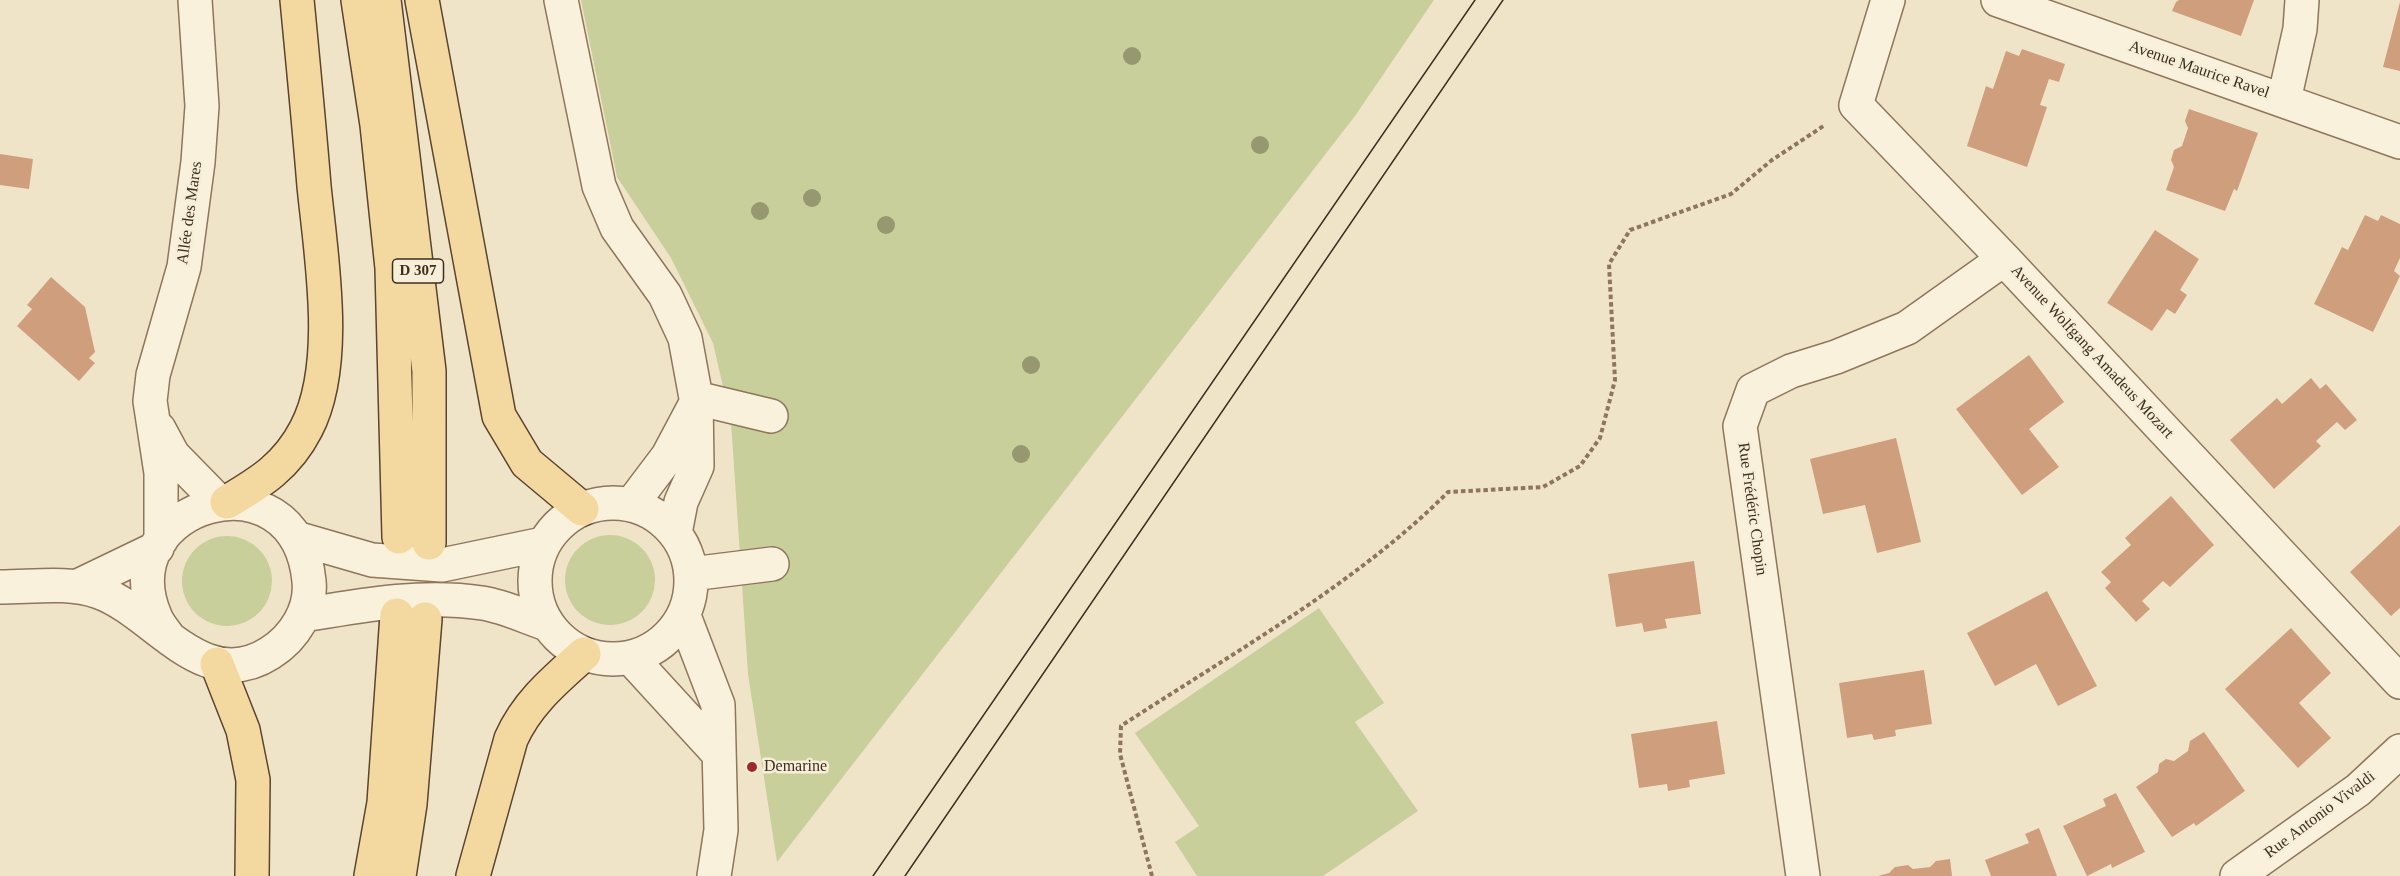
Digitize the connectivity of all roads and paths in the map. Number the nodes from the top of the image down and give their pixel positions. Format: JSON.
{"nodes":[{"id":1,"x":195,"y":0,"type":"edge"},
{"id":2,"x":357,"y":0,"type":"edge"},
{"id":3,"x":384,"y":0,"type":"edge"},
{"id":4,"x":422,"y":0,"type":"edge"},
{"id":5,"x":561,"y":0,"type":"edge"},
{"id":6,"x":1888,"y":0,"type":"edge"},
{"id":7,"x":1998,"y":0,"type":"edge"},
{"id":8,"x":2302,"y":0,"type":"edge"},
{"id":9,"x":298,"y":1,"type":"edge"},
{"id":10,"x":2284,"y":100,"type":"junction"},
{"id":11,"x":1856,"y":105,"type":"junction"},
{"id":12,"x":2400,"y":142,"type":"edge"},
{"id":13,"x":2004,"y":259,"type":"junction"},
{"id":14,"x":695,"y":402,"type":"junction"},
{"id":15,"x":771,"y":416,"type":"dead end"},
{"id":16,"x":155,"y":422,"type":"junction"},
{"id":17,"x":224,"y":503,"type":"junction"},
{"id":18,"x":631,"y":505,"type":"junction"},
{"id":19,"x":582,"y":509,"type":"junction"},
{"id":20,"x":675,"y":534,"type":"junction"},
{"id":21,"x":296,"y":538,"type":"junction"},
{"id":22,"x":159,"y":544,"type":"junction"},
{"id":23,"x":543,"y":544,"type":"junction"},
{"id":24,"x":772,"y":564,"type":"dead end"},
{"id":25,"x":691,"y":574,"type":"junction"},
{"id":26,"x":78,"y":586,"type":"junction"},
{"id":27,"x":0,"y":587,"type":"edge"},
{"id":28,"x":304,"y":615,"type":"junction"},
{"id":29,"x":684,"y":616,"type":"junction"},
{"id":30,"x":547,"y":624,"type":"junction"},
{"id":31,"x":170,"y":639,"type":"junction"},
{"id":32,"x":584,"y":654,"type":"junction"},
{"id":33,"x":631,"y":658,"type":"junction"},
{"id":34,"x":217,"y":664,"type":"junction"},
{"id":35,"x":2400,"y":682,"type":"edge"},
{"id":36,"x":2400,"y":751,"type":"edge"},
{"id":37,"x":718,"y":753,"type":"junction"},
{"id":38,"x":252,"y":876,"type":"edge"},
{"id":39,"x":371,"y":876,"type":"edge"},
{"id":40,"x":399,"y":876,"type":"edge"},
{"id":41,"x":473,"y":876,"type":"edge"},
{"id":42,"x":714,"y":876,"type":"edge"},
{"id":43,"x":1152,"y":876,"type":"edge"},
{"id":44,"x":1803,"y":876,"type":"edge"},
{"id":45,"x":2237,"y":876,"type":"edge"}],
"edges":[{"from":1,"to":16,"type":"street","name":"Allée des Mares"},
{"from":2,"to":3,"type":"main road","number":"D 307"},
{"from":4,"to":19,"type":"main road"},
{"from":5,"to":14,"type":"street"},
{"from":6,"to":11,"type":"street"},
{"from":7,"to":10,"type":"street","name":"Avenue Maurice Ravel"},
{"from":8,"to":10,"type":"street"},
{"from":9,"to":17,"type":"main road"},
{"from":10,"to":12,"type":"street","name":"Avenue Maurice Ravel"},
{"from":11,"to":13,"type":"street","name":"Avenue Wolfgang Amadeus Mozart"},
{"from":11,"to":43,"type":"path"},
{"from":13,"to":35,"type":"street","name":"Avenue Wolfgang Amadeus Mozart"},
{"from":13,"to":44,"type":"street","name":"Rue Frédéric Chopin"},
{"from":14,"to":15,"type":"street"},
{"from":14,"to":18,"type":"street"},
{"from":14,"to":20,"type":"street"},
{"from":16,"to":17,"type":"street","name":"Allée des Mares"},
{"from":16,"to":22,"type":"street","name":"Allée des Mares"},
{"from":17,"to":21,"type":"street"},
{"from":17,"to":22,"type":"street"},
{"from":18,"to":19,"type":"street"},
{"from":18,"to":20,"type":"street"},
{"from":19,"to":23,"type":"street"},
{"from":20,"to":25,"type":"street"},
{"from":21,"to":23,"type":"street"},
{"from":21,"to":28,"type":"street"},
{"from":22,"to":26,"type":"street"},
{"from":22,"to":31,"type":"street"},
{"from":23,"to":30,"type":"street"},
{"from":24,"to":25,"type":"street"},
{"from":25,"to":29,"type":"street"},
{"from":26,"to":27,"type":"street"},
{"from":26,"to":31,"type":"street"},
{"from":28,"to":30,"type":"street"},
{"from":28,"to":34,"type":"street"},
{"from":29,"to":33,"type":"street"},
{"from":29,"to":37,"type":"street"},
{"from":30,"to":32,"type":"street"},
{"from":31,"to":34,"type":"street"},
{"from":32,"to":33,"type":"street"},
{"from":32,"to":41,"type":"main road"},
{"from":33,"to":37,"type":"street"},
{"from":34,"to":38,"type":"main road"},
{"from":36,"to":45,"type":"street","name":"Rue Antonio Vivaldi"},
{"from":37,"to":42,"type":"street"},
{"from":39,"to":40,"type":"main road"}]}
